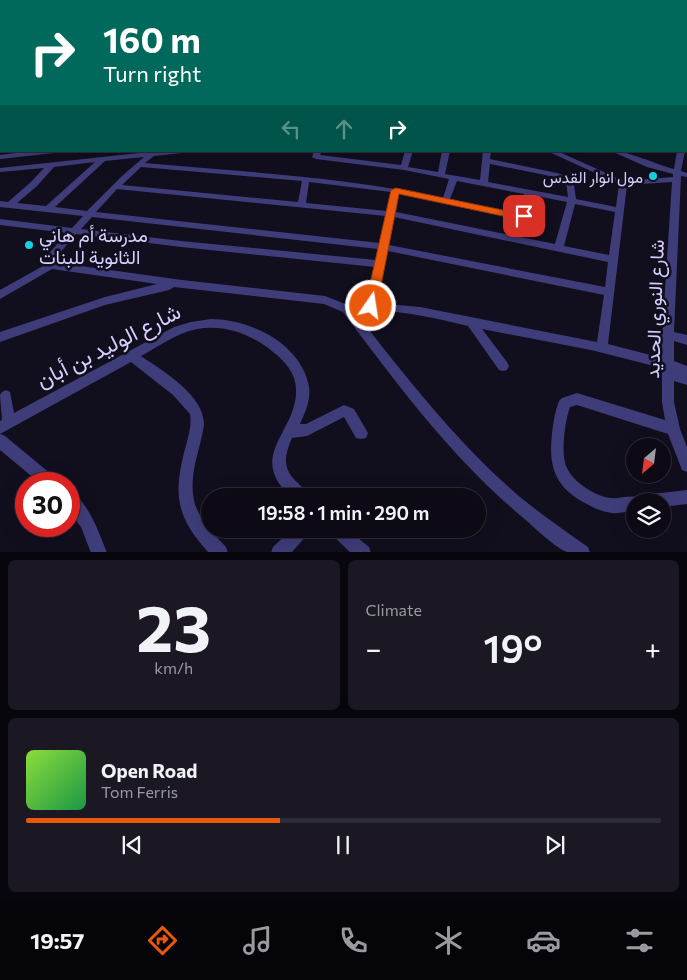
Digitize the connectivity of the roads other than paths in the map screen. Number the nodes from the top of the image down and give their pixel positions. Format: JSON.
{"nodes":[{"id":1,"x":45,"y":152,"type":"edge"},
{"id":2,"x":172,"y":152,"type":"edge"},
{"id":3,"x":318,"y":152,"type":"edge"},
{"id":4,"x":409,"y":152,"type":"edge"},
{"id":5,"x":446,"y":152,"type":"edge"},
{"id":6,"x":487,"y":152,"type":"edge"},
{"id":7,"x":552,"y":152,"type":"edge"},
{"id":8,"x":616,"y":152,"type":"edge"},
{"id":9,"x":681,"y":152,"type":"edge"},
{"id":10,"x":152,"y":154,"type":"junction"},
{"id":11,"x":687,"y":154,"type":"edge"},
{"id":12,"x":0,"y":157,"type":"edge"},
{"id":13,"x":104,"y":158,"type":"junction"},
{"id":14,"x":487,"y":161,"type":"junction"},
{"id":15,"x":641,"y":162,"type":"junction"},
{"id":16,"x":52,"y":164,"type":"junction"},
{"id":17,"x":139,"y":165,"type":"junction"},
{"id":18,"x":404,"y":168,"type":"junction"},
{"id":19,"x":0,"y":170,"type":"edge"},
{"id":20,"x":441,"y":174,"type":"junction"},
{"id":21,"x":454,"y":177,"type":"junction"},
{"id":22,"x":306,"y":179,"type":"junction"},
{"id":23,"x":680,"y":179,"type":"edge"},
{"id":24,"x":484,"y":183,"type":"junction"},
{"id":25,"x":624,"y":183,"type":"junction"},
{"id":26,"x":117,"y":187,"type":"junction"},
{"id":27,"x":396,"y":190,"type":"junction"},
{"id":28,"x":528,"y":192,"type":"junction"},
{"id":29,"x":446,"y":200,"type":"junction"},
{"id":30,"x":572,"y":200,"type":"junction"},
{"id":31,"x":0,"y":204,"type":"edge"},
{"id":32,"x":10,"y":205,"type":"junction"},
{"id":33,"x":301,"y":206,"type":"junction"},
{"id":34,"x":48,"y":209,"type":"junction"},
{"id":35,"x":619,"y":210,"type":"junction"},
{"id":36,"x":90,"y":214,"type":"junction"},
{"id":37,"x":391,"y":214,"type":"junction"},
{"id":38,"x":0,"y":222,"type":"edge"},
{"id":39,"x":75,"y":231,"type":"junction"},
{"id":40,"x":385,"y":247,"type":"junction"},
{"id":41,"x":559,"y":248,"type":"junction"},
{"id":42,"x":612,"y":259,"type":"junction"},
{"id":43,"x":380,"y":264,"type":"junction"},
{"id":44,"x":50,"y":266,"type":"junction"},
{"id":45,"x":182,"y":284,"type":"junction"},
{"id":46,"x":608,"y":292,"type":"junction"},
{"id":47,"x":0,"y":295,"type":"edge"},
{"id":48,"x":371,"y":306,"type":"junction"},
{"id":49,"x":347,"y":309,"type":"junction"},
{"id":50,"x":471,"y":322,"type":"junction"},
{"id":51,"x":668,"y":335,"type":"junction"},
{"id":52,"x":0,"y":337,"type":"edge"},
{"id":53,"x":687,"y":340,"type":"edge"},
{"id":54,"x":602,"y":348,"type":"junction"},
{"id":55,"x":131,"y":355,"type":"junction"},
{"id":56,"x":503,"y":366,"type":"dead end"},
{"id":57,"x":668,"y":368,"type":"junction"},
{"id":58,"x":687,"y":371,"type":"edge"},
{"id":59,"x":687,"y":380,"type":"edge"},
{"id":60,"x":6,"y":396,"type":"dead end"},
{"id":61,"x":5,"y":425,"type":"edge"},
{"id":62,"x":673,"y":429,"type":"junction"},
{"id":63,"x":289,"y":432,"type":"junction"},
{"id":64,"x":362,"y":433,"type":"dead end"},
{"id":65,"x":0,"y":442,"type":"edge"},
{"id":66,"x":685,"y":452,"type":"edge"},
{"id":67,"x":687,"y":465,"type":"edge"},
{"id":68,"x":37,"y":472,"type":"edge"},
{"id":69,"x":292,"y":488,"type":"edge"},
{"id":70,"x":687,"y":497,"type":"edge"},
{"id":71,"x":671,"y":499,"type":"edge"},
{"id":72,"x":626,"y":504,"type":"edge"},
{"id":73,"x":80,"y":514,"type":"edge"},
{"id":74,"x":294,"y":538,"type":"edge"},
{"id":75,"x":347,"y":538,"type":"edge"},
{"id":76,"x":99,"y":552,"type":"edge"},
{"id":77,"x":220,"y":552,"type":"edge"},
{"id":78,"x":279,"y":552,"type":"edge"},
{"id":79,"x":363,"y":552,"type":"edge"},
{"id":80,"x":582,"y":552,"type":"edge"}],
"edges":[{"from":1,"to":12,"type":"street"},
{"from":2,"to":10,"type":"street"},
{"from":3,"to":18,"type":"street"},
{"from":4,"to":18,"type":"street"},
{"from":5,"to":20,"type":"street"},
{"from":6,"to":14,"type":"street"},
{"from":7,"to":25,"type":"street"},
{"from":8,"to":15,"type":"street"},
{"from":9,"to":11,"type":"street"},
{"from":9,"to":23,"type":"street","name":"شارع النوري الحديد"},
{"from":10,"to":13,"type":"street"},
{"from":10,"to":17,"type":"street"},
{"from":13,"to":16,"type":"street"},
{"from":13,"to":34,"type":"street"},
{"from":14,"to":24,"type":"street"},
{"from":14,"to":30,"type":"street"},
{"from":15,"to":23,"type":"street"},
{"from":15,"to":23,"type":"street"},
{"from":16,"to":19,"type":"street"},
{"from":16,"to":32,"type":"street"},
{"from":17,"to":22,"type":"street"},
{"from":17,"to":26,"type":"street"},
{"from":18,"to":20,"type":"street"},
{"from":20,"to":21,"type":"street"},
{"from":21,"to":24,"type":"street"},
{"from":21,"to":29,"type":"street"},
{"from":22,"to":27,"type":"street"},
{"from":22,"to":33,"type":"street"},
{"from":23,"to":25,"type":"street"},
{"from":23,"to":51,"type":"street","name":"شارع النوري الحديد"},
{"from":24,"to":28,"type":"street"},
{"from":25,"to":35,"type":"street"},
{"from":26,"to":33,"type":"street"},
{"from":26,"to":36,"type":"street"},
{"from":27,"to":29,"type":"street"},
{"from":27,"to":37,"type":"street"},
{"from":28,"to":29,"type":"street"},
{"from":28,"to":30,"type":"street"},
{"from":30,"to":35,"type":"street"},
{"from":30,"to":41,"type":"street"},
{"from":31,"to":32,"type":"street"},
{"from":32,"to":34,"type":"street"},
{"from":33,"to":37,"type":"street"},
{"from":34,"to":36,"type":"street"},
{"from":35,"to":42,"type":"street"},
{"from":36,"to":39,"type":"street"},
{"from":36,"to":40,"type":"street"},
{"from":37,"to":40,"type":"street"},
{"from":37,"to":41,"type":"street"},
{"from":38,"to":39,"type":"street"},
{"from":39,"to":43,"type":"street"},
{"from":39,"to":44,"type":"street"},
{"from":40,"to":43,"type":"street"},
{"from":40,"to":46,"type":"street"},
{"from":41,"to":42,"type":"street"},
{"from":42,"to":46,"type":"street"},
{"from":43,"to":48,"type":"street"},
{"from":44,"to":45,"type":"street"},
{"from":44,"to":47,"type":"street"},
{"from":45,"to":49,"type":"street"},
{"from":45,"to":52,"type":"street"},
{"from":46,"to":54,"type":"street"},
{"from":48,"to":49,"type":"street"},
{"from":48,"to":50,"type":"street"},
{"from":49,"to":80,"type":"street"},
{"from":50,"to":54,"type":"street"},
{"from":50,"to":56,"type":"street"},
{"from":51,"to":53,"type":"street"},
{"from":51,"to":57,"type":"street","name":"شارع النوري الحديد"},
{"from":54,"to":57,"type":"street"},
{"from":55,"to":61,"type":"street","name":"شارع الوليد بن أبان"},
{"from":55,"to":63,"type":"street","name":"شارع الوليد بن أبان"},
{"from":55,"to":77,"type":"street"},
{"from":57,"to":58,"type":"street"},
{"from":57,"to":59,"type":"street"},
{"from":57,"to":62,"type":"street","name":"شارع النوري الحديد"},
{"from":60,"to":61,"type":"street"},
{"from":62,"to":66,"type":"street","name":"شارع النوري الحديد"},
{"from":62,"to":72,"type":"street"},
{"from":63,"to":64,"type":"street"},
{"from":63,"to":69,"type":"street","name":"شارع الوليد بن أبان"},
{"from":65,"to":68,"type":"street"},
{"from":66,"to":67,"type":"street","name":"شارع النوري الحديد"},
{"from":70,"to":71,"type":"street"},
{"from":73,"to":76,"type":"street"},
{"from":74,"to":78,"type":"street"},
{"from":75,"to":79,"type":"street"}]}
